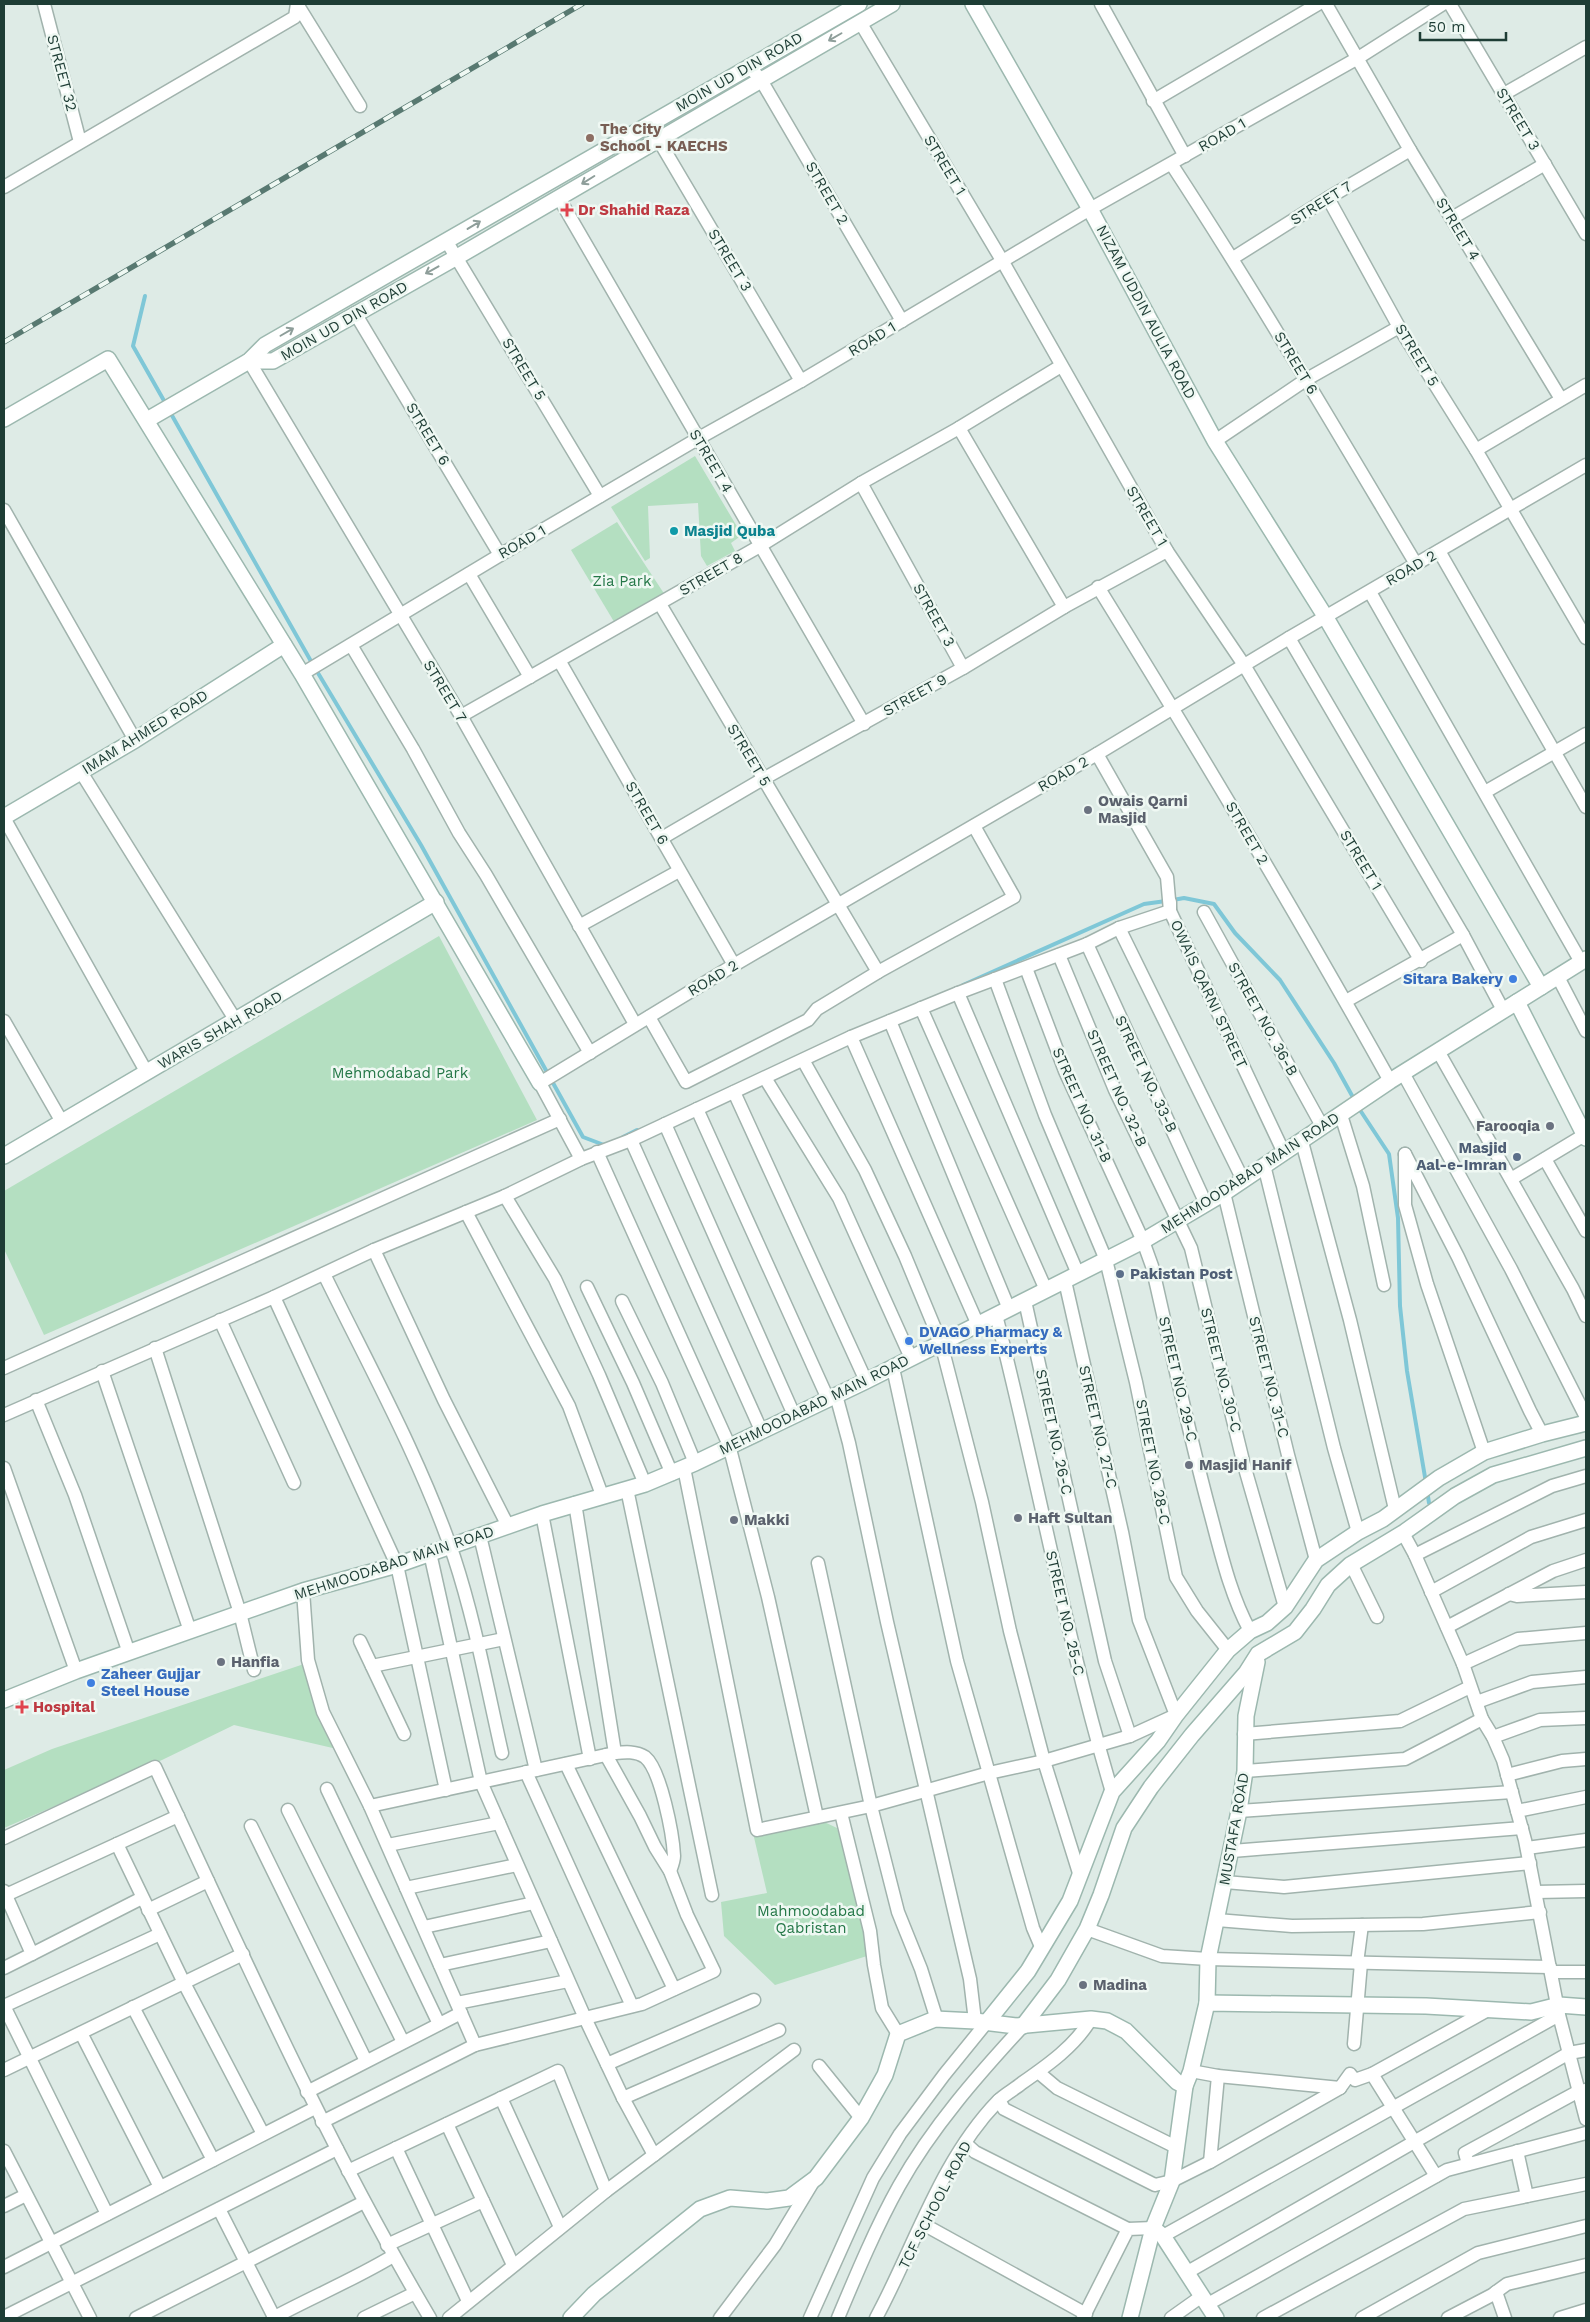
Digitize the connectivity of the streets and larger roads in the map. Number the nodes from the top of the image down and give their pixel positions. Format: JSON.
{"nodes":[{"id":1,"x":44,"y":4,"type":"edge"},
{"id":2,"x":297,"y":4,"type":"edge"},
{"id":3,"x":859,"y":4,"type":"edge"},
{"id":4,"x":892,"y":4,"type":"edge"},
{"id":5,"x":973,"y":4,"type":"edge"},
{"id":6,"x":1101,"y":4,"type":"edge"},
{"id":7,"x":1318,"y":4,"type":"edge"},
{"id":8,"x":1326,"y":4,"type":"edge"},
{"id":9,"x":1443,"y":4,"type":"edge"},
{"id":10,"x":1450,"y":4,"type":"edge"},
{"id":11,"x":860,"y":22,"type":"junction"},
{"id":12,"x":1586,"y":47,"type":"edge"},
{"id":13,"x":1358,"y":58,"type":"junction"},
{"id":14,"x":749,"y":66,"type":"junction"},
{"id":15,"x":761,"y":80,"type":"junction"},
{"id":16,"x":1504,"y":94,"type":"junction"},
{"id":17,"x":1153,"y":101,"type":"junction"},
{"id":18,"x":360,"y":106,"type":"dead end"},
{"id":19,"x":658,"y":139,"type":"junction"},
{"id":20,"x":80,"y":142,"type":"junction"},
{"id":21,"x":1410,"y":150,"type":"junction"},
{"id":22,"x":601,"y":151,"type":"junction"},
{"id":23,"x":1185,"y":156,"type":"junction"},
{"id":24,"x":1545,"y":164,"type":"junction"},
{"id":25,"x":1172,"y":165,"type":"junction"},
{"id":26,"x":611,"y":166,"type":"junction"},
{"id":27,"x":4,"y":187,"type":"edge"},
{"id":28,"x":559,"y":198,"type":"junction"},
{"id":29,"x":1328,"y":198,"type":"junction"},
{"id":30,"x":1090,"y":209,"type":"junction"},
{"id":31,"x":1452,"y":218,"type":"junction"},
{"id":32,"x":1586,"y":234,"type":"edge"},
{"id":33,"x":447,"y":242,"type":"junction"},
{"id":34,"x":456,"y":257,"type":"junction"},
{"id":35,"x":1233,"y":258,"type":"junction"},
{"id":36,"x":1003,"y":262,"type":"junction"},
{"id":37,"x":355,"y":313,"type":"junction"},
{"id":38,"x":902,"y":321,"type":"junction"},
{"id":39,"x":1399,"y":327,"type":"junction"},
{"id":40,"x":249,"y":361,"type":"junction"},
{"id":41,"x":1061,"y":366,"type":"junction"},
{"id":42,"x":1306,"y":379,"type":"junction"},
{"id":43,"x":801,"y":381,"type":"junction"},
{"id":44,"x":1586,"y":385,"type":"edge"},
{"id":45,"x":1561,"y":399,"type":"junction"},
{"id":46,"x":4,"y":419,"type":"edge"},
{"id":47,"x":147,"y":420,"type":"junction"},
{"id":48,"x":959,"y":428,"type":"junction"},
{"id":49,"x":699,"y":438,"type":"junction"},
{"id":50,"x":1215,"y":441,"type":"junction"},
{"id":51,"x":1476,"y":450,"type":"junction"},
{"id":52,"x":1585,"y":468,"type":"edge"},
{"id":53,"x":861,"y":483,"type":"junction"},
{"id":54,"x":600,"y":496,"type":"junction"},
{"id":55,"x":4,"y":510,"type":"edge"},
{"id":56,"x":1511,"y":511,"type":"junction"},
{"id":57,"x":760,"y":546,"type":"junction"},
{"id":58,"x":1167,"y":551,"type":"junction"},
{"id":59,"x":1439,"y":551,"type":"junction"},
{"id":60,"x":500,"y":555,"type":"junction"},
{"id":61,"x":1416,"y":564,"type":"junction"},
{"id":62,"x":469,"y":574,"type":"junction"},
{"id":63,"x":1098,"y":587,"type":"junction"},
{"id":64,"x":1370,"y":592,"type":"junction"},
{"id":65,"x":660,"y":604,"type":"junction"},
{"id":66,"x":1064,"y":607,"type":"junction"},
{"id":67,"x":400,"y":616,"type":"junction"},
{"id":68,"x":1325,"y":616,"type":"junction"},
{"id":69,"x":1289,"y":638,"type":"junction"},
{"id":70,"x":1586,"y":638,"type":"edge"},
{"id":71,"x":284,"y":645,"type":"junction"},
{"id":72,"x":351,"y":645,"type":"junction"},
{"id":73,"x":560,"y":662,"type":"junction"},
{"id":74,"x":1244,"y":665,"type":"junction"},
{"id":75,"x":964,"y":668,"type":"junction"},
{"id":76,"x":307,"y":671,"type":"junction"},
{"id":77,"x":530,"y":677,"type":"junction"},
{"id":78,"x":1172,"y":707,"type":"junction"},
{"id":79,"x":461,"y":716,"type":"junction"},
{"id":80,"x":864,"y":724,"type":"junction"},
{"id":81,"x":1586,"y":734,"type":"edge"},
{"id":82,"x":136,"y":740,"type":"junction"},
{"id":83,"x":1556,"y":753,"type":"junction"},
{"id":84,"x":1097,"y":754,"type":"junction"},
{"id":85,"x":81,"y":772,"type":"junction"},
{"id":86,"x":763,"y":779,"type":"junction"},
{"id":87,"x":1485,"y":792,"type":"junction"},
{"id":88,"x":1586,"y":807,"type":"edge"},
{"id":89,"x":4,"y":817,"type":"edge"},
{"id":90,"x":974,"y":826,"type":"junction"},
{"id":91,"x":662,"y":838,"type":"junction"},
{"id":92,"x":679,"y":871,"type":"junction"},
{"id":93,"x":436,"y":902,"type":"junction"},
{"id":94,"x":839,"y":905,"type":"junction"},
{"id":95,"x":1170,"y":907,"type":"junction"},
{"id":96,"x":1204,"y":912,"type":"dead end"},
{"id":97,"x":579,"y":926,"type":"junction"},
{"id":98,"x":1119,"y":928,"type":"junction"},
{"id":99,"x":1463,"y":935,"type":"junction"},
{"id":100,"x":1087,"y":944,"type":"junction"},
{"id":101,"x":1059,"y":955,"type":"junction"},
{"id":102,"x":1421,"y":961,"type":"junction"},
{"id":103,"x":1584,"y":961,"type":"edge"},
{"id":104,"x":734,"y":965,"type":"junction"},
{"id":105,"x":1026,"y":968,"type":"junction"},
{"id":106,"x":878,"y":972,"type":"junction"},
{"id":107,"x":1558,"y":976,"type":"junction"},
{"id":108,"x":995,"y":979,"type":"junction"},
{"id":109,"x":1541,"y":987,"type":"junction"},
{"id":110,"x":958,"y":993,"type":"junction"},
{"id":111,"x":1346,"y":1002,"type":"junction"},
{"id":112,"x":1517,"y":1002,"type":"junction"},
{"id":113,"x":921,"y":1008,"type":"junction"},
{"id":114,"x":1503,"y":1010,"type":"junction"},
{"id":115,"x":649,"y":1017,"type":"junction"},
{"id":116,"x":4,"y":1021,"type":"edge"},
{"id":117,"x":236,"y":1021,"type":"junction"},
{"id":118,"x":890,"y":1021,"type":"junction"},
{"id":119,"x":635,"y":1024,"type":"junction"},
{"id":120,"x":1586,"y":1031,"type":"edge"},
{"id":121,"x":851,"y":1037,"type":"junction"},
{"id":122,"x":1438,"y":1051,"type":"junction"},
{"id":123,"x":587,"y":1055,"type":"junction"},
{"id":124,"x":803,"y":1060,"type":"junction"},
{"id":125,"x":147,"y":1072,"type":"junction"},
{"id":126,"x":1403,"y":1073,"type":"junction"},
{"id":127,"x":765,"y":1078,"type":"junction"},
{"id":128,"x":544,"y":1081,"type":"junction"},
{"id":129,"x":1386,"y":1084,"type":"junction"},
{"id":130,"x":734,"y":1092,"type":"junction"},
{"id":131,"x":697,"y":1109,"type":"junction"},
{"id":132,"x":1343,"y":1113,"type":"junction"},
{"id":133,"x":560,"y":1119,"type":"junction"},
{"id":134,"x":62,"y":1122,"type":"junction"},
{"id":135,"x":665,"y":1124,"type":"junction"},
{"id":136,"x":1322,"y":1126,"type":"junction"},
{"id":137,"x":1586,"y":1136,"type":"edge"},
{"id":138,"x":631,"y":1140,"type":"junction"},
{"id":139,"x":1302,"y":1142,"type":"junction"},
{"id":140,"x":597,"y":1152,"type":"junction"},
{"id":141,"x":1284,"y":1153,"type":"junction"},
{"id":142,"x":4,"y":1156,"type":"edge"},
{"id":143,"x":581,"y":1159,"type":"junction"},
{"id":144,"x":1545,"y":1159,"type":"junction"},
{"id":145,"x":1264,"y":1165,"type":"junction"},
{"id":146,"x":1511,"y":1179,"type":"junction"},
{"id":147,"x":1243,"y":1180,"type":"junction"},
{"id":148,"x":1224,"y":1193,"type":"junction"},
{"id":149,"x":505,"y":1196,"type":"junction"},
{"id":150,"x":1206,"y":1204,"type":"junction"},
{"id":151,"x":466,"y":1212,"type":"junction"},
{"id":152,"x":1178,"y":1220,"type":"junction"},
{"id":153,"x":1586,"y":1231,"type":"edge"},
{"id":154,"x":1143,"y":1241,"type":"junction"},
{"id":155,"x":374,"y":1250,"type":"junction"},
{"id":156,"x":1106,"y":1260,"type":"junction"},
{"id":157,"x":324,"y":1274,"type":"junction"},
{"id":158,"x":1071,"y":1277,"type":"junction"},
{"id":159,"x":1384,"y":1285,"type":"dead end"},
{"id":160,"x":587,"y":1287,"type":"dead end"},
{"id":161,"x":1046,"y":1290,"type":"junction"},
{"id":162,"x":274,"y":1297,"type":"junction"},
{"id":163,"x":622,"y":1301,"type":"dead end"},
{"id":164,"x":1025,"y":1301,"type":"junction"},
{"id":165,"x":1002,"y":1312,"type":"junction"},
{"id":166,"x":1586,"y":1316,"type":"edge"},
{"id":167,"x":220,"y":1320,"type":"junction"},
{"id":168,"x":978,"y":1325,"type":"junction"},
{"id":169,"x":941,"y":1343,"type":"junction"},
{"id":170,"x":155,"y":1348,"type":"junction"},
{"id":171,"x":911,"y":1358,"type":"junction"},
{"id":172,"x":4,"y":1368,"type":"edge"},
{"id":173,"x":893,"y":1368,"type":"junction"},
{"id":174,"x":102,"y":1371,"type":"junction"},
{"id":175,"x":866,"y":1381,"type":"junction"},
{"id":176,"x":832,"y":1397,"type":"junction"},
{"id":177,"x":36,"y":1400,"type":"junction"},
{"id":178,"x":4,"y":1415,"type":"edge"},
{"id":179,"x":794,"y":1415,"type":"junction"},
{"id":180,"x":1586,"y":1417,"type":"edge"},
{"id":181,"x":1586,"y":1423,"type":"edge"},
{"id":182,"x":761,"y":1430,"type":"junction"},
{"id":183,"x":1542,"y":1434,"type":"junction"},
{"id":184,"x":729,"y":1445,"type":"junction"},
{"id":185,"x":1586,"y":1448,"type":"edge"},
{"id":186,"x":1484,"y":1452,"type":"junction"},
{"id":187,"x":4,"y":1468,"type":"edge"},
{"id":188,"x":683,"y":1468,"type":"junction"},
{"id":189,"x":1586,"y":1476,"type":"edge"},
{"id":190,"x":294,"y":1483,"type":"dead end"},
{"id":191,"x":645,"y":1484,"type":"junction"},
{"id":192,"x":627,"y":1489,"type":"junction"},
{"id":193,"x":602,"y":1495,"type":"junction"},
{"id":194,"x":575,"y":1503,"type":"junction"},
{"id":195,"x":1394,"y":1509,"type":"junction"},
{"id":196,"x":542,"y":1514,"type":"junction"},
{"id":197,"x":1586,"y":1520,"type":"edge"},
{"id":198,"x":508,"y":1526,"type":"junction"},
{"id":199,"x":1358,"y":1532,"type":"junction"},
{"id":200,"x":1403,"y":1533,"type":"junction"},
{"id":201,"x":480,"y":1536,"type":"junction"},
{"id":202,"x":450,"y":1546,"type":"junction"},
{"id":203,"x":430,"y":1553,"type":"junction"},
{"id":204,"x":1415,"y":1555,"type":"junction"},
{"id":205,"x":1316,"y":1560,"type":"junction"},
{"id":206,"x":1586,"y":1560,"type":"edge"},
{"id":207,"x":818,"y":1563,"type":"dead end"},
{"id":208,"x":1351,"y":1564,"type":"junction"},
{"id":209,"x":398,"y":1565,"type":"junction"},
{"id":210,"x":303,"y":1591,"type":"junction"},
{"id":211,"x":1432,"y":1592,"type":"junction"},
{"id":212,"x":1586,"y":1592,"type":"edge"},
{"id":213,"x":1509,"y":1594,"type":"junction"},
{"id":214,"x":1285,"y":1607,"type":"junction"},
{"id":215,"x":240,"y":1613,"type":"junction"},
{"id":216,"x":1377,"y":1617,"type":"dead end"},
{"id":217,"x":1447,"y":1627,"type":"junction"},
{"id":218,"x":190,"y":1631,"type":"junction"},
{"id":219,"x":1250,"y":1631,"type":"junction"},
{"id":220,"x":1586,"y":1634,"type":"edge"},
{"id":221,"x":504,"y":1639,"type":"junction"},
{"id":222,"x":360,"y":1641,"type":"dead end"},
{"id":223,"x":478,"y":1644,"type":"junction"},
{"id":224,"x":451,"y":1650,"type":"junction"},
{"id":225,"x":1228,"y":1650,"type":"junction"},
{"id":226,"x":129,"y":1653,"type":"junction"},
{"id":227,"x":1258,"y":1654,"type":"junction"},
{"id":228,"x":417,"y":1657,"type":"junction"},
{"id":229,"x":1463,"y":1664,"type":"junction"},
{"id":230,"x":372,"y":1666,"type":"junction"},
{"id":231,"x":254,"y":1670,"type":"dead end"},
{"id":232,"x":76,"y":1671,"type":"junction"},
{"id":233,"x":1586,"y":1677,"type":"edge"},
{"id":234,"x":1470,"y":1687,"type":"junction"},
{"id":235,"x":4,"y":1700,"type":"edge"},
{"id":236,"x":1477,"y":1702,"type":"junction"},
{"id":237,"x":1176,"y":1715,"type":"junction"},
{"id":238,"x":1586,"y":1718,"type":"edge"},
{"id":239,"x":1482,"y":1719,"type":"junction"},
{"id":240,"x":404,"y":1734,"type":"dead end"},
{"id":241,"x":1244,"y":1734,"type":"junction"},
{"id":242,"x":1130,"y":1736,"type":"junction"},
{"id":243,"x":1493,"y":1737,"type":"junction"},
{"id":244,"x":1098,"y":1745,"type":"junction"},
{"id":245,"x":502,"y":1753,"type":"dead end"},
{"id":246,"x":610,"y":1754,"type":"junction"},
{"id":247,"x":590,"y":1759,"type":"junction"},
{"id":248,"x":1586,"y":1759,"type":"edge"},
{"id":249,"x":1044,"y":1761,"type":"junction"},
{"id":250,"x":566,"y":1764,"type":"junction"},
{"id":251,"x":531,"y":1771,"type":"junction"},
{"id":252,"x":1245,"y":1771,"type":"junction"},
{"id":253,"x":989,"y":1773,"type":"junction"},
{"id":254,"x":1507,"y":1775,"type":"junction"},
{"id":255,"x":481,"y":1782,"type":"junction"},
{"id":256,"x":327,"y":1789,"type":"dead end"},
{"id":257,"x":446,"y":1790,"type":"junction"},
{"id":258,"x":926,"y":1790,"type":"junction"},
{"id":259,"x":1112,"y":1792,"type":"junction"},
{"id":260,"x":1512,"y":1792,"type":"junction"},
{"id":261,"x":1586,"y":1797,"type":"edge"},
{"id":262,"x":370,"y":1806,"type":"junction"},
{"id":263,"x":871,"y":1806,"type":"junction"},
{"id":264,"x":288,"y":1810,"type":"dead end"},
{"id":265,"x":1239,"y":1811,"type":"junction"},
{"id":266,"x":1517,"y":1811,"type":"junction"},
{"id":267,"x":841,"y":1813,"type":"junction"},
{"id":268,"x":178,"y":1816,"type":"junction"},
{"id":269,"x":818,"y":1817,"type":"junction"},
{"id":270,"x":499,"y":1823,"type":"junction"},
{"id":271,"x":251,"y":1826,"type":"dead end"},
{"id":272,"x":1522,"y":1828,"type":"junction"},
{"id":273,"x":4,"y":1838,"type":"edge"},
{"id":274,"x":1586,"y":1840,"type":"edge"},
{"id":275,"x":116,"y":1844,"type":"junction"},
{"id":276,"x":388,"y":1845,"type":"junction"},
{"id":277,"x":1527,"y":1848,"type":"junction"},
{"id":278,"x":1232,"y":1850,"type":"junction"},
{"id":279,"x":1530,"y":1863,"type":"junction"},
{"id":280,"x":517,"y":1865,"type":"junction"},
{"id":281,"x":670,"y":1871,"type":"junction"},
{"id":282,"x":1080,"y":1873,"type":"junction"},
{"id":283,"x":208,"y":1881,"type":"junction"},
{"id":284,"x":1225,"y":1882,"type":"junction"},
{"id":285,"x":406,"y":1888,"type":"junction"},
{"id":286,"x":1586,"y":1891,"type":"edge"},
{"id":287,"x":1536,"y":1892,"type":"junction"},
{"id":288,"x":5,"y":1893,"type":"edge"},
{"id":289,"x":712,"y":1895,"type":"dead end"},
{"id":290,"x":142,"y":1898,"type":"junction"},
{"id":291,"x":534,"y":1903,"type":"junction"},
{"id":292,"x":148,"y":1910,"type":"junction"},
{"id":293,"x":1540,"y":1912,"type":"junction"},
{"id":294,"x":1217,"y":1920,"type":"junction"},
{"id":295,"x":1362,"y":1925,"type":"junction"},
{"id":296,"x":424,"y":1927,"type":"junction"},
{"id":297,"x":1087,"y":1929,"type":"junction"},
{"id":298,"x":160,"y":1934,"type":"junction"},
{"id":299,"x":551,"y":1941,"type":"junction"},
{"id":300,"x":1042,"y":1949,"type":"junction"},
{"id":301,"x":32,"y":1954,"type":"junction"},
{"id":302,"x":243,"y":1954,"type":"junction"},
{"id":303,"x":1208,"y":1960,"type":"junction"},
{"id":304,"x":1359,"y":1963,"type":"junction"},
{"id":305,"x":440,"y":1965,"type":"junction"},
{"id":306,"x":4,"y":1968,"type":"edge"},
{"id":307,"x":1551,"y":1970,"type":"junction"},
{"id":308,"x":1586,"y":1972,"type":"edge"},
{"id":309,"x":568,"y":1981,"type":"junction"},
{"id":310,"x":184,"y":1983,"type":"junction"},
{"id":311,"x":674,"y":1989,"type":"junction"},
{"id":312,"x":754,"y":2000,"type":"dead end"},
{"id":313,"x":1207,"y":2003,"type":"junction"},
{"id":314,"x":1359,"y":2005,"type":"junction"},
{"id":315,"x":4,"y":2006,"type":"edge"},
{"id":316,"x":632,"y":2006,"type":"junction"},
{"id":317,"x":1586,"y":2007,"type":"edge"},
{"id":318,"x":133,"y":2008,"type":"junction"},
{"id":319,"x":459,"y":2008,"type":"junction"},
{"id":320,"x":1488,"y":2010,"type":"junction"},
{"id":321,"x":1559,"y":2010,"type":"junction"},
{"id":322,"x":585,"y":2018,"type":"junction"},
{"id":323,"x":1091,"y":2019,"type":"junction"},
{"id":324,"x":937,"y":2020,"type":"junction"},
{"id":325,"x":985,"y":2022,"type":"junction"},
{"id":326,"x":439,"y":2024,"type":"junction"},
{"id":327,"x":1019,"y":2026,"type":"junction"},
{"id":328,"x":779,"y":2030,"type":"dead end"},
{"id":329,"x":81,"y":2033,"type":"junction"},
{"id":330,"x":898,"y":2034,"type":"junction"},
{"id":331,"x":403,"y":2042,"type":"junction"},
{"id":332,"x":475,"y":2044,"type":"junction"},
{"id":333,"x":1354,"y":2044,"type":"dead end"},
{"id":334,"x":794,"y":2050,"type":"dead end"},
{"id":335,"x":1586,"y":2050,"type":"edge"},
{"id":336,"x":1569,"y":2053,"type":"junction"},
{"id":337,"x":30,"y":2058,"type":"junction"},
{"id":338,"x":366,"y":2061,"type":"junction"},
{"id":339,"x":606,"y":2064,"type":"junction"},
{"id":340,"x":819,"y":2066,"type":"dead end"},
{"id":341,"x":4,"y":2070,"type":"edge"},
{"id":342,"x":1038,"y":2072,"type":"junction"},
{"id":343,"x":1372,"y":2074,"type":"junction"},
{"id":344,"x":1218,"y":2076,"type":"junction"},
{"id":345,"x":1188,"y":2078,"type":"junction"},
{"id":346,"x":1340,"y":2088,"type":"junction"},
{"id":347,"x":1583,"y":2090,"type":"edge"},
{"id":348,"x":307,"y":2092,"type":"junction"},
{"id":349,"x":501,"y":2098,"type":"junction"},
{"id":350,"x":623,"y":2098,"type":"junction"},
{"id":351,"x":999,"y":2100,"type":"junction"},
{"id":352,"x":315,"y":2108,"type":"junction"},
{"id":353,"x":1394,"y":2108,"type":"junction"},
{"id":354,"x":861,"y":2118,"type":"junction"},
{"id":355,"x":1586,"y":2119,"type":"edge"},
{"id":356,"x":322,"y":2122,"type":"junction"},
{"id":357,"x":447,"y":2124,"type":"junction"},
{"id":358,"x":1586,"y":2133,"type":"edge"},
{"id":359,"x":263,"y":2134,"type":"junction"},
{"id":360,"x":1415,"y":2142,"type":"junction"},
{"id":361,"x":965,"y":2143,"type":"junction"},
{"id":362,"x":1176,"y":2147,"type":"junction"},
{"id":363,"x":396,"y":2148,"type":"junction"},
{"id":364,"x":337,"y":2149,"type":"junction"},
{"id":365,"x":4,"y":2151,"type":"edge"},
{"id":366,"x":1517,"y":2151,"type":"junction"},
{"id":367,"x":654,"y":2155,"type":"junction"},
{"id":368,"x":213,"y":2160,"type":"junction"},
{"id":369,"x":1210,"y":2162,"type":"junction"},
{"id":370,"x":1468,"y":2164,"type":"junction"},
{"id":371,"x":348,"y":2171,"type":"junction"},
{"id":372,"x":1436,"y":2176,"type":"junction"},
{"id":373,"x":816,"y":2178,"type":"junction"},
{"id":374,"x":1264,"y":2180,"type":"dead end"},
{"id":375,"x":1172,"y":2181,"type":"junction"},
{"id":376,"x":1586,"y":2184,"type":"edge"},
{"id":377,"x":160,"y":2187,"type":"junction"},
{"id":378,"x":606,"y":2191,"type":"junction"},
{"id":379,"x":26,"y":2195,"type":"junction"},
{"id":380,"x":1527,"y":2196,"type":"junction"},
{"id":381,"x":483,"y":2201,"type":"junction"},
{"id":382,"x":364,"y":2202,"type":"junction"},
{"id":383,"x":4,"y":2206,"type":"edge"},
{"id":384,"x":218,"y":2209,"type":"junction"},
{"id":385,"x":107,"y":2214,"type":"junction"},
{"id":386,"x":923,"y":2224,"type":"junction"},
{"id":387,"x":433,"y":2225,"type":"junction"},
{"id":388,"x":1586,"y":2226,"type":"edge"},
{"id":389,"x":560,"y":2227,"type":"junction"},
{"id":390,"x":1128,"y":2230,"type":"junction"},
{"id":391,"x":1158,"y":2232,"type":"junction"},
{"id":392,"x":51,"y":2243,"type":"junction"},
{"id":393,"x":390,"y":2251,"type":"junction"},
{"id":394,"x":246,"y":2262,"type":"junction"},
{"id":395,"x":513,"y":2265,"type":"junction"},
{"id":396,"x":1586,"y":2265,"type":"edge"},
{"id":397,"x":4,"y":2267,"type":"edge"},
{"id":398,"x":1186,"y":2273,"type":"junction"},
{"id":399,"x":72,"y":2283,"type":"junction"},
{"id":400,"x":1496,"y":2292,"type":"junction"},
{"id":401,"x":415,"y":2293,"type":"junction"},
{"id":402,"x":468,"y":2300,"type":"junction"},
{"id":403,"x":1205,"y":2300,"type":"junction"},
{"id":404,"x":1586,"y":2310,"type":"edge"},
{"id":405,"x":882,"y":2316,"type":"edge"},
{"id":406,"x":1085,"y":2316,"type":"edge"},
{"id":407,"x":4,"y":2317,"type":"edge"},
{"id":408,"x":90,"y":2318,"type":"edge"},
{"id":409,"x":136,"y":2318,"type":"edge"},
{"id":410,"x":273,"y":2318,"type":"edge"},
{"id":411,"x":364,"y":2318,"type":"edge"},
{"id":412,"x":430,"y":2318,"type":"edge"},
{"id":413,"x":449,"y":2318,"type":"edge"},
{"id":414,"x":571,"y":2318,"type":"edge"},
{"id":415,"x":720,"y":2318,"type":"edge"},
{"id":416,"x":810,"y":2318,"type":"edge"},
{"id":417,"x":838,"y":2318,"type":"edge"},
{"id":418,"x":1130,"y":2318,"type":"edge"},
{"id":419,"x":1171,"y":2318,"type":"edge"},
{"id":420,"x":1216,"y":2318,"type":"edge"},
{"id":421,"x":1263,"y":2318,"type":"edge"},
{"id":422,"x":1362,"y":2318,"type":"edge"},
{"id":423,"x":1448,"y":2318,"type":"edge"},
{"id":424,"x":1505,"y":2318,"type":"edge"},
{"id":425,"x":1560,"y":2318,"type":"edge"}],
"edges":[{"from":1,"to":20,"type":"street","name":"STREET 32"},
{"from":2,"to":18,"type":"street"},
{"from":2,"to":20,"type":"street"},
{"from":3,"to":14,"type":"street","name":"MOIN UD DIN ROAD"},
{"from":4,"to":11,"type":"street","name":"MOIN UD DIN ROAD"},
{"from":5,"to":30,"type":"street","name":"NIZAM UDDIN AULIA ROAD"},
{"from":6,"to":17,"type":"street"},
{"from":7,"to":17,"type":"street"},
{"from":8,"to":13,"type":"street"},
{"from":9,"to":13,"type":"street","name":"ROAD 1"},
{"from":10,"to":16,"type":"street","name":"STREET 3"},
{"from":11,"to":15,"type":"street","name":"MOIN UD DIN ROAD","one_way":true},
{"from":11,"to":36,"type":"street","name":"STREET 1"},
{"from":12,"to":16,"type":"street"},
{"from":13,"to":21,"type":"street","name":"STREET 4"},
{"from":13,"to":23,"type":"street","name":"ROAD 1"},
{"from":14,"to":15,"type":"street","name":"STREET 2"},
{"from":14,"to":22,"type":"street","name":"MOIN UD DIN ROAD"},
{"from":15,"to":19,"type":"street","name":"MOIN UD DIN ROAD"},
{"from":15,"to":38,"type":"street","name":"STREET 2"},
{"from":16,"to":24,"type":"street","name":"STREET 3"},
{"from":17,"to":23,"type":"street"},
{"from":19,"to":26,"type":"street","name":"MOIN UD DIN ROAD"},
{"from":19,"to":43,"type":"street","name":"STREET 3"},
{"from":20,"to":27,"type":"street"},
{"from":21,"to":29,"type":"street","name":"STREET 7"},
{"from":21,"to":31,"type":"street","name":"STREET 4"},
{"from":22,"to":26,"type":"street"},
{"from":33,"to":22,"type":"street","name":"MOIN UD DIN ROAD","one_way":true},
{"from":23,"to":25,"type":"street","name":"ROAD 1"},
{"from":24,"to":31,"type":"street"},
{"from":24,"to":32,"type":"street","name":"STREET 3"},
{"from":25,"to":30,"type":"street","name":"ROAD 1"},
{"from":25,"to":35,"type":"street","name":"STREET 6"},
{"from":26,"to":28,"type":"street","name":"MOIN UD DIN ROAD","one_way":true},
{"from":28,"to":34,"type":"street","name":"MOIN UD DIN ROAD"},
{"from":28,"to":49,"type":"street","name":"STREET 4"},
{"from":29,"to":35,"type":"street","name":"STREET 7"},
{"from":29,"to":39,"type":"street","name":"STREET 5"},
{"from":30,"to":36,"type":"street","name":"ROAD 1"},
{"from":30,"to":50,"type":"street","name":"NIZAM UDDIN AULIA ROAD"},
{"from":31,"to":45,"type":"street","name":"STREET 4"},
{"from":33,"to":34,"type":"street","name":"STREET 5"},
{"from":40,"to":33,"type":"street","name":"MOIN UD DIN ROAD","one_way":true},
{"from":34,"to":37,"type":"street","name":"MOIN UD DIN ROAD","one_way":true},
{"from":34,"to":54,"type":"street","name":"STREET 5"},
{"from":35,"to":42,"type":"street","name":"STREET 6"},
{"from":36,"to":38,"type":"street","name":"ROAD 1"},
{"from":36,"to":41,"type":"street","name":"STREET 1"},
{"from":37,"to":40,"type":"street","name":"MOIN UD DIN ROAD"},
{"from":37,"to":60,"type":"street","name":"STREET 6"},
{"from":38,"to":43,"type":"street","name":"ROAD 1"},
{"from":39,"to":42,"type":"street"},
{"from":39,"to":51,"type":"street","name":"STREET 5"},
{"from":40,"to":47,"type":"street"},
{"from":40,"to":67,"type":"street","name":"STREET 7"},
{"from":41,"to":48,"type":"street","name":"STREET 8"},
{"from":41,"to":58,"type":"street","name":"STREET 1"},
{"from":42,"to":50,"type":"street"},
{"from":42,"to":61,"type":"street","name":"STREET 6"},
{"from":43,"to":49,"type":"street","name":"ROAD 1"},
{"from":44,"to":45,"type":"street"},
{"from":45,"to":51,"type":"street"},
{"from":46,"to":47,"type":"street"},
{"from":47,"to":71,"type":"street"},
{"from":48,"to":53,"type":"street","name":"STREET 8"},
{"from":48,"to":66,"type":"street"},
{"from":49,"to":54,"type":"street","name":"ROAD 1"},
{"from":49,"to":57,"type":"street","name":"STREET 4"},
{"from":50,"to":68,"type":"street","name":"NIZAM UDDIN AULIA ROAD"},
{"from":51,"to":56,"type":"street","name":"STREET 5"},
{"from":52,"to":56,"type":"street","name":"ROAD 2"},
{"from":53,"to":57,"type":"street","name":"STREET 8"},
{"from":53,"to":75,"type":"street","name":"STREET 3"},
{"from":54,"to":60,"type":"street","name":"ROAD 1"},
{"from":55,"to":82,"type":"street"},
{"from":56,"to":59,"type":"street","name":"ROAD 2"},
{"from":56,"to":70,"type":"street","name":"STREET 5"},
{"from":57,"to":65,"type":"street","name":"STREET 8"},
{"from":57,"to":80,"type":"street","name":"STREET 4"},
{"from":58,"to":63,"type":"street","name":"STREET 9"},
{"from":58,"to":74,"type":"street","name":"STREET 1"},
{"from":59,"to":61,"type":"street","name":"ROAD 2"},
{"from":59,"to":83,"type":"street"},
{"from":60,"to":62,"type":"street","name":"ROAD 1"},
{"from":61,"to":64,"type":"street","name":"ROAD 2"},
{"from":62,"to":67,"type":"street","name":"ROAD 1"},
{"from":62,"to":77,"type":"street"},
{"from":63,"to":66,"type":"street","name":"STREET 9"},
{"from":63,"to":78,"type":"street","name":"STREET 2"},
{"from":64,"to":68,"type":"street","name":"ROAD 2"},
{"from":64,"to":87,"type":"street"},
{"from":65,"to":73,"type":"street","name":"STREET 8"},
{"from":65,"to":86,"type":"street","name":"STREET 5"},
{"from":66,"to":75,"type":"street","name":"STREET 9"},
{"from":67,"to":72,"type":"street","name":"ROAD 1"},
{"from":67,"to":79,"type":"street","name":"STREET 7"},
{"from":68,"to":69,"type":"street","name":"ROAD 2"},
{"from":68,"to":109,"type":"street","name":"NIZAM UDDIN AULIA ROAD"},
{"from":69,"to":74,"type":"street","name":"ROAD 2"},
{"from":69,"to":99,"type":"street"},
{"from":71,"to":76,"type":"street"},
{"from":71,"to":82,"type":"street","name":"IMAM AHMED ROAD"},
{"from":72,"to":76,"type":"street","name":"ROAD 1"},
{"from":72,"to":123,"type":"street"},
{"from":73,"to":77,"type":"street","name":"STREET 8"},
{"from":73,"to":91,"type":"street","name":"STREET 6"},
{"from":74,"to":78,"type":"street","name":"ROAD 2"},
{"from":74,"to":102,"type":"street","name":"STREET 1"},
{"from":75,"to":80,"type":"street","name":"STREET 9"},
{"from":76,"to":93,"type":"street"},
{"from":77,"to":79,"type":"street","name":"STREET 8"},
{"from":78,"to":84,"type":"street","name":"ROAD 2"},
{"from":78,"to":111,"type":"street","name":"STREET 2"},
{"from":79,"to":97,"type":"street","name":"STREET 7"},
{"from":80,"to":86,"type":"street","name":"STREET 9"},
{"from":81,"to":83,"type":"street"},
{"from":82,"to":85,"type":"street","name":"IMAM AHMED ROAD"},
{"from":83,"to":87,"type":"street"},
{"from":83,"to":88,"type":"street"},
{"from":84,"to":90,"type":"street","name":"ROAD 2"},
{"from":84,"to":95,"type":"street","name":"OWAIS QARNI STREET"},
{"from":85,"to":89,"type":"street","name":"IMAM AHMED ROAD"},
{"from":85,"to":117,"type":"street"},
{"from":86,"to":91,"type":"street","name":"STREET 9"},
{"from":86,"to":94,"type":"street","name":"STREET 5"},
{"from":87,"to":103,"type":"street"},
{"from":89,"to":125,"type":"street"},
{"from":90,"to":94,"type":"street","name":"ROAD 2"},
{"from":90,"to":106,"type":"street"},
{"from":91,"to":92,"type":"street","name":"STREET 6"},
{"from":92,"to":97,"type":"street"},
{"from":92,"to":104,"type":"street","name":"STREET 6"},
{"from":93,"to":117,"type":"street","name":"WARIS SHAH ROAD"},
{"from":93,"to":128,"type":"street"},
{"from":94,"to":104,"type":"street","name":"ROAD 2"},
{"from":94,"to":106,"type":"street","name":"STREET 5"},
{"from":95,"to":98,"type":"street"},
{"from":95,"to":141,"type":"street","name":"OWAIS QARNI STREET"},
{"from":96,"to":136,"type":"street","name":"STREET NO. 36-B"},
{"from":97,"to":119,"type":"street","name":"STREET 7"},
{"from":98,"to":100,"type":"street"},
{"from":98,"to":147,"type":"street"},
{"from":99,"to":102,"type":"street"},
{"from":99,"to":114,"type":"street"},
{"from":100,"to":101,"type":"street"},
{"from":100,"to":150,"type":"street","name":"STREET NO. 33-B"},
{"from":101,"to":105,"type":"street"},
{"from":101,"to":152,"type":"street","name":"STREET NO. 32-B"},
{"from":102,"to":111,"type":"street"},
{"from":103,"to":107,"type":"street","name":"MEHMOODABAD MAIN ROAD"},
{"from":104,"to":115,"type":"street","name":"ROAD 2"},
{"from":105,"to":108,"type":"street"},
{"from":105,"to":154,"type":"street","name":"STREET NO. 31-B"},
{"from":106,"to":115,"type":"street"},
{"from":107,"to":109,"type":"street","name":"MEHMOODABAD MAIN ROAD"},
{"from":107,"to":120,"type":"street"},
{"from":108,"to":110,"type":"street"},
{"from":108,"to":156,"type":"street","name":"STREET NO. 28-C"},
{"from":109,"to":112,"type":"street","name":"MEHMOODABAD MAIN ROAD"},
{"from":110,"to":113,"type":"street"},
{"from":110,"to":158,"type":"street","name":"STREET NO. 27-C"},
{"from":111,"to":129,"type":"street","name":"STREET 2"},
{"from":112,"to":114,"type":"street","name":"MEHMOODABAD MAIN ROAD"},
{"from":112,"to":137,"type":"street"},
{"from":113,"to":118,"type":"street"},
{"from":113,"to":161,"type":"street"},
{"from":114,"to":122,"type":"street","name":"MEHMOODABAD MAIN ROAD"},
{"from":115,"to":119,"type":"street","name":"ROAD 2"},
{"from":116,"to":134,"type":"street"},
{"from":117,"to":125,"type":"street","name":"WARIS SHAH ROAD"},
{"from":118,"to":121,"type":"street"},
{"from":118,"to":165,"type":"street","name":"STREET NO. 25-C"},
{"from":119,"to":123,"type":"street","name":"ROAD 2"},
{"from":121,"to":124,"type":"street"},
{"from":121,"to":168,"type":"street"},
{"from":122,"to":126,"type":"street","name":"MEHMOODABAD MAIN ROAD"},
{"from":122,"to":146,"type":"street"},
{"from":123,"to":128,"type":"street","name":"ROAD 2"},
{"from":124,"to":127,"type":"street"},
{"from":124,"to":169,"type":"street"},
{"from":125,"to":134,"type":"street","name":"WARIS SHAH ROAD"},
{"from":126,"to":129,"type":"street","name":"MEHMOODABAD MAIN ROAD"},
{"from":126,"to":180,"type":"street"},
{"from":127,"to":130,"type":"street"},
{"from":127,"to":171,"type":"street"},
{"from":128,"to":133,"type":"street"},
{"from":129,"to":132,"type":"street","name":"MEHMOODABAD MAIN ROAD"},
{"from":130,"to":131,"type":"street"},
{"from":130,"to":175,"type":"street"},
{"from":131,"to":135,"type":"street"},
{"from":131,"to":176,"type":"street"},
{"from":132,"to":136,"type":"street","name":"MEHMOODABAD MAIN ROAD"},
{"from":132,"to":159,"type":"street"},
{"from":133,"to":143,"type":"street"},
{"from":133,"to":172,"type":"street"},
{"from":134,"to":142,"type":"street","name":"WARIS SHAH ROAD"},
{"from":135,"to":138,"type":"street"},
{"from":135,"to":179,"type":"street"},
{"from":136,"to":139,"type":"street","name":"MEHMOODABAD MAIN ROAD"},
{"from":137,"to":144,"type":"street"},
{"from":138,"to":140,"type":"street"},
{"from":138,"to":182,"type":"street"},
{"from":139,"to":141,"type":"street","name":"MEHMOODABAD MAIN ROAD"},
{"from":139,"to":195,"type":"street"},
{"from":140,"to":143,"type":"street"},
{"from":140,"to":184,"type":"street"},
{"from":141,"to":145,"type":"street","name":"MEHMOODABAD MAIN ROAD"},
{"from":143,"to":149,"type":"street"},
{"from":144,"to":146,"type":"street"},
{"from":144,"to":153,"type":"street"},
{"from":145,"to":147,"type":"street","name":"MEHMOODABAD MAIN ROAD"},
{"from":145,"to":199,"type":"street"},
{"from":146,"to":166,"type":"street"},
{"from":147,"to":148,"type":"street","name":"MEHMOODABAD MAIN ROAD"},
{"from":148,"to":150,"type":"street","name":"MEHMOODABAD MAIN ROAD"},
{"from":148,"to":205,"type":"street","name":"STREET NO. 31-C"},
{"from":149,"to":151,"type":"street"},
{"from":149,"to":191,"type":"street"},
{"from":150,"to":152,"type":"street","name":"MEHMOODABAD MAIN ROAD"},
{"from":151,"to":155,"type":"street"},
{"from":151,"to":193,"type":"street"},
{"from":152,"to":154,"type":"street","name":"MEHMOODABAD MAIN ROAD"},
{"from":152,"to":214,"type":"street","name":"STREET NO. 30-C"},
{"from":154,"to":156,"type":"street","name":"MEHMOODABAD MAIN ROAD"},
{"from":154,"to":219,"type":"street","name":"STREET NO. 29-C"},
{"from":155,"to":157,"type":"street"},
{"from":155,"to":198,"type":"street"},
{"from":156,"to":158,"type":"street","name":"MEHMOODABAD MAIN ROAD"},
{"from":156,"to":225,"type":"street","name":"STREET NO. 28-C"},
{"from":157,"to":162,"type":"street"},
{"from":157,"to":202,"type":"street"},
{"from":158,"to":161,"type":"street","name":"MEHMOODABAD MAIN ROAD"},
{"from":158,"to":237,"type":"street","name":"STREET NO. 27-C"},
{"from":160,"to":188,"type":"street"},
{"from":161,"to":164,"type":"street","name":"MEHMOODABAD MAIN ROAD"},
{"from":162,"to":167,"type":"street"},
{"from":162,"to":209,"type":"street"},
{"from":163,"to":188,"type":"street"},
{"from":164,"to":165,"type":"street","name":"MEHMOODABAD MAIN ROAD"},
{"from":164,"to":242,"type":"street","name":"STREET NO. 26-C"},
{"from":165,"to":168,"type":"street","name":"MEHMOODABAD MAIN ROAD"},
{"from":165,"to":244,"type":"street","name":"STREET NO. 25-C"},
{"from":167,"to":170,"type":"street"},
{"from":167,"to":190,"type":"street"},
{"from":168,"to":169,"type":"street","name":"MEHMOODABAD MAIN ROAD"},
{"from":169,"to":171,"type":"street","name":"MEHMOODABAD MAIN ROAD"},
{"from":169,"to":249,"type":"street"},
{"from":170,"to":174,"type":"street"},
{"from":170,"to":215,"type":"street"},
{"from":171,"to":173,"type":"street","name":"MEHMOODABAD MAIN ROAD"},
{"from":173,"to":175,"type":"street","name":"MEHMOODABAD MAIN ROAD"},
{"from":173,"to":253,"type":"street"},
{"from":174,"to":177,"type":"street"},
{"from":174,"to":218,"type":"street"},
{"from":175,"to":176,"type":"street","name":"MEHMOODABAD MAIN ROAD"},
{"from":176,"to":179,"type":"street","name":"MEHMOODABAD MAIN ROAD"},
{"from":176,"to":258,"type":"street"},
{"from":177,"to":178,"type":"street"},
{"from":177,"to":226,"type":"street"},
{"from":179,"to":182,"type":"street","name":"MEHMOODABAD MAIN ROAD"},
{"from":181,"to":183,"type":"street"},
{"from":182,"to":184,"type":"street","name":"MEHMOODABAD MAIN ROAD"},
{"from":183,"to":186,"type":"street"},
{"from":183,"to":186,"type":"street"},
{"from":184,"to":188,"type":"street","name":"MEHMOODABAD MAIN ROAD"},
{"from":184,"to":269,"type":"street"},
{"from":185,"to":200,"type":"street"},
{"from":186,"to":195,"type":"street"},
{"from":187,"to":232,"type":"street"},
{"from":188,"to":191,"type":"street","name":"MEHMOODABAD MAIN ROAD"},
{"from":188,"to":269,"type":"street"},
{"from":189,"to":204,"type":"street"},
{"from":191,"to":192,"type":"street","name":"MEHMOODABAD MAIN ROAD"},
{"from":192,"to":193,"type":"street","name":"MEHMOODABAD MAIN ROAD"},
{"from":192,"to":289,"type":"street"},
{"from":193,"to":194,"type":"street","name":"MEHMOODABAD MAIN ROAD"},
{"from":194,"to":196,"type":"street","name":"MEHMOODABAD MAIN ROAD"},
{"from":194,"to":246,"type":"street"},
{"from":195,"to":199,"type":"street"},
{"from":196,"to":198,"type":"street","name":"MEHMOODABAD MAIN ROAD"},
{"from":196,"to":247,"type":"street"},
{"from":197,"to":211,"type":"street"},
{"from":198,"to":201,"type":"street","name":"MEHMOODABAD MAIN ROAD"},
{"from":199,"to":205,"type":"street"},
{"from":200,"to":204,"type":"street"},
{"from":200,"to":208,"type":"street"},
{"from":201,"to":202,"type":"street","name":"MEHMOODABAD MAIN ROAD"},
{"from":201,"to":221,"type":"street"},
{"from":202,"to":203,"type":"street","name":"MEHMOODABAD MAIN ROAD"},
{"from":202,"to":223,"type":"street"},
{"from":203,"to":209,"type":"street","name":"MEHMOODABAD MAIN ROAD"},
{"from":203,"to":224,"type":"street"},
{"from":204,"to":211,"type":"street"},
{"from":205,"to":214,"type":"street"},
{"from":206,"to":213,"type":"street"},
{"from":207,"to":263,"type":"street"},
{"from":208,"to":216,"type":"street"},
{"from":208,"to":227,"type":"street"},
{"from":209,"to":210,"type":"street","name":"MEHMOODABAD MAIN ROAD"},
{"from":209,"to":228,"type":"street"},
{"from":210,"to":215,"type":"street","name":"MEHMOODABAD MAIN ROAD"},
{"from":210,"to":262,"type":"street"},
{"from":211,"to":217,"type":"street"},
{"from":212,"to":213,"type":"street"},
{"from":213,"to":217,"type":"street"},
{"from":214,"to":219,"type":"street"},
{"from":215,"to":218,"type":"street","name":"MEHMOODABAD MAIN ROAD"},
{"from":215,"to":231,"type":"street"},
{"from":217,"to":229,"type":"street"},
{"from":218,"to":226,"type":"street","name":"MEHMOODABAD MAIN ROAD"},
{"from":219,"to":225,"type":"street"},
{"from":220,"to":229,"type":"street"},
{"from":221,"to":223,"type":"street"},
{"from":221,"to":251,"type":"street"},
{"from":222,"to":230,"type":"street"},
{"from":223,"to":224,"type":"street"},
{"from":223,"to":245,"type":"street"},
{"from":224,"to":228,"type":"street"},
{"from":224,"to":255,"type":"street"},
{"from":225,"to":237,"type":"street"},
{"from":226,"to":232,"type":"street","name":"MEHMOODABAD MAIN ROAD"},
{"from":227,"to":241,"type":"street","name":"MUSTAFA ROAD"},
{"from":227,"to":297,"type":"street"},
{"from":228,"to":230,"type":"street"},
{"from":228,"to":257,"type":"street"},
{"from":229,"to":234,"type":"street"},
{"from":230,"to":240,"type":"street"},
{"from":232,"to":235,"type":"street","name":"MEHMOODABAD MAIN ROAD"},
{"from":233,"to":236,"type":"street"},
{"from":234,"to":236,"type":"street"},
{"from":234,"to":241,"type":"street"},
{"from":236,"to":239,"type":"street"},
{"from":237,"to":242,"type":"street"},
{"from":237,"to":259,"type":"street"},
{"from":238,"to":243,"type":"street"},
{"from":239,"to":243,"type":"street"},
{"from":239,"to":252,"type":"street"},
{"from":241,"to":252,"type":"street","name":"MUSTAFA ROAD"},
{"from":242,"to":244,"type":"street"},
{"from":243,"to":254,"type":"street"},
{"from":244,"to":249,"type":"street"},
{"from":244,"to":259,"type":"street","name":"STREET NO. 25-C"},
{"from":246,"to":247,"type":"street"},
{"from":246,"to":281,"type":"street"},
{"from":246,"to":281,"type":"street"},
{"from":247,"to":250,"type":"street"},
{"from":248,"to":254,"type":"street"},
{"from":249,"to":253,"type":"street"},
{"from":249,"to":282,"type":"street"},
{"from":250,"to":251,"type":"street"},
{"from":250,"to":311,"type":"street"},
{"from":251,"to":255,"type":"street"},
{"from":251,"to":316,"type":"street"},
{"from":252,"to":265,"type":"street","name":"MUSTAFA ROAD"},
{"from":253,"to":258,"type":"street"},
{"from":253,"to":300,"type":"street"},
{"from":254,"to":260,"type":"street"},
{"from":255,"to":257,"type":"street"},
{"from":255,"to":270,"type":"street"},
{"from":256,"to":326,"type":"street"},
{"from":257,"to":262,"type":"street"},
{"from":258,"to":263,"type":"street"},
{"from":258,"to":325,"type":"street"},
{"from":259,"to":282,"type":"street"},
{"from":260,"to":265,"type":"street"},
{"from":260,"to":266,"type":"street"},
{"from":261,"to":266,"type":"street"},
{"from":262,"to":276,"type":"street"},
{"from":263,"to":267,"type":"street"},
{"from":263,"to":324,"type":"street"},
{"from":264,"to":331,"type":"street"},
{"from":265,"to":278,"type":"street","name":"MUSTAFA ROAD"},
{"from":266,"to":272,"type":"street"},
{"from":267,"to":269,"type":"street"},
{"from":267,"to":330,"type":"street"},
{"from":268,"to":273,"type":"street"},
{"from":268,"to":275,"type":"street"},
{"from":268,"to":283,"type":"street"},
{"from":270,"to":276,"type":"street"},
{"from":270,"to":280,"type":"street"},
{"from":271,"to":338,"type":"street"},
{"from":272,"to":277,"type":"street"},
{"from":272,"to":278,"type":"street"},
{"from":274,"to":277,"type":"street"},
{"from":275,"to":288,"type":"street"},
{"from":275,"to":290,"type":"street"},
{"from":276,"to":285,"type":"street"},
{"from":277,"to":279,"type":"street"},
{"from":278,"to":284,"type":"street","name":"MUSTAFA ROAD"},
{"from":279,"to":284,"type":"street"},
{"from":279,"to":287,"type":"street"},
{"from":280,"to":285,"type":"street"},
{"from":280,"to":291,"type":"street"},
{"from":281,"to":311,"type":"street"},
{"from":282,"to":300,"type":"street"},
{"from":283,"to":292,"type":"street"},
{"from":283,"to":302,"type":"street"},
{"from":284,"to":294,"type":"street","name":"MUSTAFA ROAD"},
{"from":285,"to":296,"type":"street"},
{"from":286,"to":287,"type":"street"},
{"from":287,"to":293,"type":"street"},
{"from":288,"to":301,"type":"street"},
{"from":290,"to":292,"type":"street"},
{"from":290,"to":301,"type":"street"},
{"from":291,"to":296,"type":"street"},
{"from":291,"to":299,"type":"street"},
{"from":292,"to":298,"type":"street"},
{"from":293,"to":295,"type":"street"},
{"from":293,"to":307,"type":"street"},
{"from":294,"to":295,"type":"street"},
{"from":294,"to":303,"type":"street","name":"MUSTAFA ROAD"},
{"from":295,"to":304,"type":"street"},
{"from":296,"to":305,"type":"street"},
{"from":297,"to":303,"type":"street"},
{"from":297,"to":327,"type":"street"},
{"from":298,"to":310,"type":"street"},
{"from":298,"to":315,"type":"street"},
{"from":299,"to":305,"type":"street"},
{"from":299,"to":309,"type":"street"},
{"from":300,"to":325,"type":"street"},
{"from":301,"to":306,"type":"street"},
{"from":302,"to":310,"type":"street"},
{"from":302,"to":348,"type":"street"},
{"from":303,"to":304,"type":"street"},
{"from":303,"to":313,"type":"street","name":"MUSTAFA ROAD"},
{"from":304,"to":307,"type":"street"},
{"from":304,"to":314,"type":"street"},
{"from":305,"to":319,"type":"street"},
{"from":307,"to":308,"type":"street"},
{"from":307,"to":321,"type":"street"},
{"from":309,"to":319,"type":"street"},
{"from":309,"to":322,"type":"street"},
{"from":310,"to":318,"type":"street"},
{"from":310,"to":359,"type":"street"},
{"from":311,"to":316,"type":"street"},
{"from":312,"to":339,"type":"street"},
{"from":313,"to":314,"type":"street"},
{"from":313,"to":345,"type":"street","name":"MUSTAFA ROAD"},
{"from":314,"to":320,"type":"street"},
{"from":314,"to":333,"type":"street"},
{"from":315,"to":337,"type":"street"},
{"from":316,"to":322,"type":"street"},
{"from":317,"to":321,"type":"street"},
{"from":318,"to":329,"type":"street"},
{"from":318,"to":368,"type":"street"},
{"from":319,"to":326,"type":"street"},
{"from":319,"to":332,"type":"street"},
{"from":320,"to":321,"type":"street"},
{"from":320,"to":343,"type":"street"},
{"from":321,"to":336,"type":"street"},
{"from":321,"to":353,"type":"street"},
{"from":322,"to":332,"type":"street"},
{"from":322,"to":339,"type":"street"},
{"from":323,"to":327,"type":"street"},
{"from":323,"to":342,"type":"street","name":"TCF SCHOOL ROAD"},
{"from":323,"to":345,"type":"street"},
{"from":324,"to":325,"type":"street"},
{"from":324,"to":330,"type":"street"},
{"from":325,"to":327,"type":"street"},
{"from":325,"to":416,"type":"street"},
{"from":326,"to":331,"type":"street"},
{"from":327,"to":417,"type":"street"},
{"from":328,"to":350,"type":"street"},
{"from":329,"to":337,"type":"street"},
{"from":329,"to":377,"type":"street"},
{"from":330,"to":354,"type":"street"},
{"from":331,"to":338,"type":"street"},
{"from":332,"to":356,"type":"street"},
{"from":334,"to":367,"type":"street"},
{"from":335,"to":336,"type":"street"},
{"from":336,"to":347,"type":"street"},
{"from":336,"to":360,"type":"street"},
{"from":337,"to":341,"type":"street"},
{"from":337,"to":385,"type":"street"},
{"from":338,"to":348,"type":"street"},
{"from":339,"to":350,"type":"street"},
{"from":340,"to":354,"type":"street"},
{"from":342,"to":351,"type":"street","name":"TCF SCHOOL ROAD"},
{"from":342,"to":362,"type":"street"},
{"from":343,"to":346,"type":"street"},
{"from":343,"to":353,"type":"street"},
{"from":344,"to":345,"type":"street"},
{"from":344,"to":346,"type":"street"},
{"from":344,"to":369,"type":"street"},
{"from":345,"to":362,"type":"street","name":"MUSTAFA ROAD"},
{"from":346,"to":369,"type":"street"},
{"from":347,"to":355,"type":"street"},
{"from":347,"to":370,"type":"street"},
{"from":348,"to":352,"type":"street"},
{"from":349,"to":357,"type":"street"},
{"from":349,"to":378,"type":"street"},
{"from":349,"to":389,"type":"street"},
{"from":350,"to":367,"type":"street"},
{"from":351,"to":361,"type":"street","name":"TCF SCHOOL ROAD"},
{"from":351,"to":375,"type":"street"},
{"from":352,"to":356,"type":"street"},
{"from":352,"to":359,"type":"street"},
{"from":353,"to":360,"type":"street"},
{"from":353,"to":391,"type":"street"},
{"from":354,"to":373,"type":"street"},
{"from":356,"to":364,"type":"street"},
{"from":357,"to":363,"type":"street"},
{"from":357,"to":381,"type":"street"},
{"from":358,"to":366,"type":"street"},
{"from":359,"to":368,"type":"street"},
{"from":360,"to":372,"type":"street"},
{"from":360,"to":398,"type":"street"},
{"from":361,"to":386,"type":"street","name":"TCF SCHOOL ROAD"},
{"from":361,"to":390,"type":"street"},
{"from":362,"to":375,"type":"street","name":"MUSTAFA ROAD"},
{"from":363,"to":371,"type":"street"},
{"from":363,"to":387,"type":"street"},
{"from":364,"to":371,"type":"street"},
{"from":364,"to":384,"type":"street"},
{"from":365,"to":379,"type":"street"},
{"from":366,"to":370,"type":"street"},
{"from":366,"to":380,"type":"street"},
{"from":367,"to":378,"type":"street"},
{"from":368,"to":377,"type":"street"},
{"from":369,"to":375,"type":"street"},
{"from":370,"to":372,"type":"street"},
{"from":371,"to":382,"type":"street"},
{"from":372,"to":403,"type":"street"},
{"from":373,"to":414,"type":"street"},
{"from":373,"to":415,"type":"street"},
{"from":374,"to":391,"type":"street"},
{"from":375,"to":391,"type":"street","name":"MUSTAFA ROAD"},
{"from":376,"to":380,"type":"street"},
{"from":377,"to":385,"type":"street"},
{"from":378,"to":389,"type":"street"},
{"from":379,"to":383,"type":"street"},
{"from":379,"to":392,"type":"street"},
{"from":380,"to":421,"type":"street"},
{"from":381,"to":387,"type":"street"},
{"from":381,"to":395,"type":"street"},
{"from":382,"to":393,"type":"street"},
{"from":382,"to":394,"type":"street"},
{"from":384,"to":394,"type":"street"},
{"from":384,"to":399,"type":"street"},
{"from":385,"to":392,"type":"street"},
{"from":386,"to":405,"type":"street","name":"TCF SCHOOL ROAD"},
{"from":386,"to":406,"type":"street"},
{"from":387,"to":393,"type":"street"},
{"from":387,"to":402,"type":"street"},
{"from":388,"to":422,"type":"street"},
{"from":389,"to":395,"type":"street"},
{"from":390,"to":391,"type":"street"},
{"from":390,"to":406,"type":"street"},
{"from":391,"to":398,"type":"street"},
{"from":391,"to":418,"type":"street","name":"MUSTAFA ROAD"},
{"from":392,"to":397,"type":"street"},
{"from":392,"to":399,"type":"street"},
{"from":393,"to":401,"type":"street"},
{"from":393,"to":410,"type":"street"},
{"from":394,"to":409,"type":"street"},
{"from":394,"to":410,"type":"street"},
{"from":395,"to":402,"type":"street"},
{"from":396,"to":400,"type":"street"},
{"from":398,"to":403,"type":"street"},
{"from":399,"to":407,"type":"street"},
{"from":399,"to":408,"type":"street"},
{"from":400,"to":423,"type":"street"},
{"from":400,"to":424,"type":"street"},
{"from":401,"to":411,"type":"street"},
{"from":401,"to":412,"type":"street"},
{"from":402,"to":413,"type":"street"},
{"from":403,"to":419,"type":"street"},
{"from":403,"to":420,"type":"street"},
{"from":404,"to":425,"type":"street"}]}
